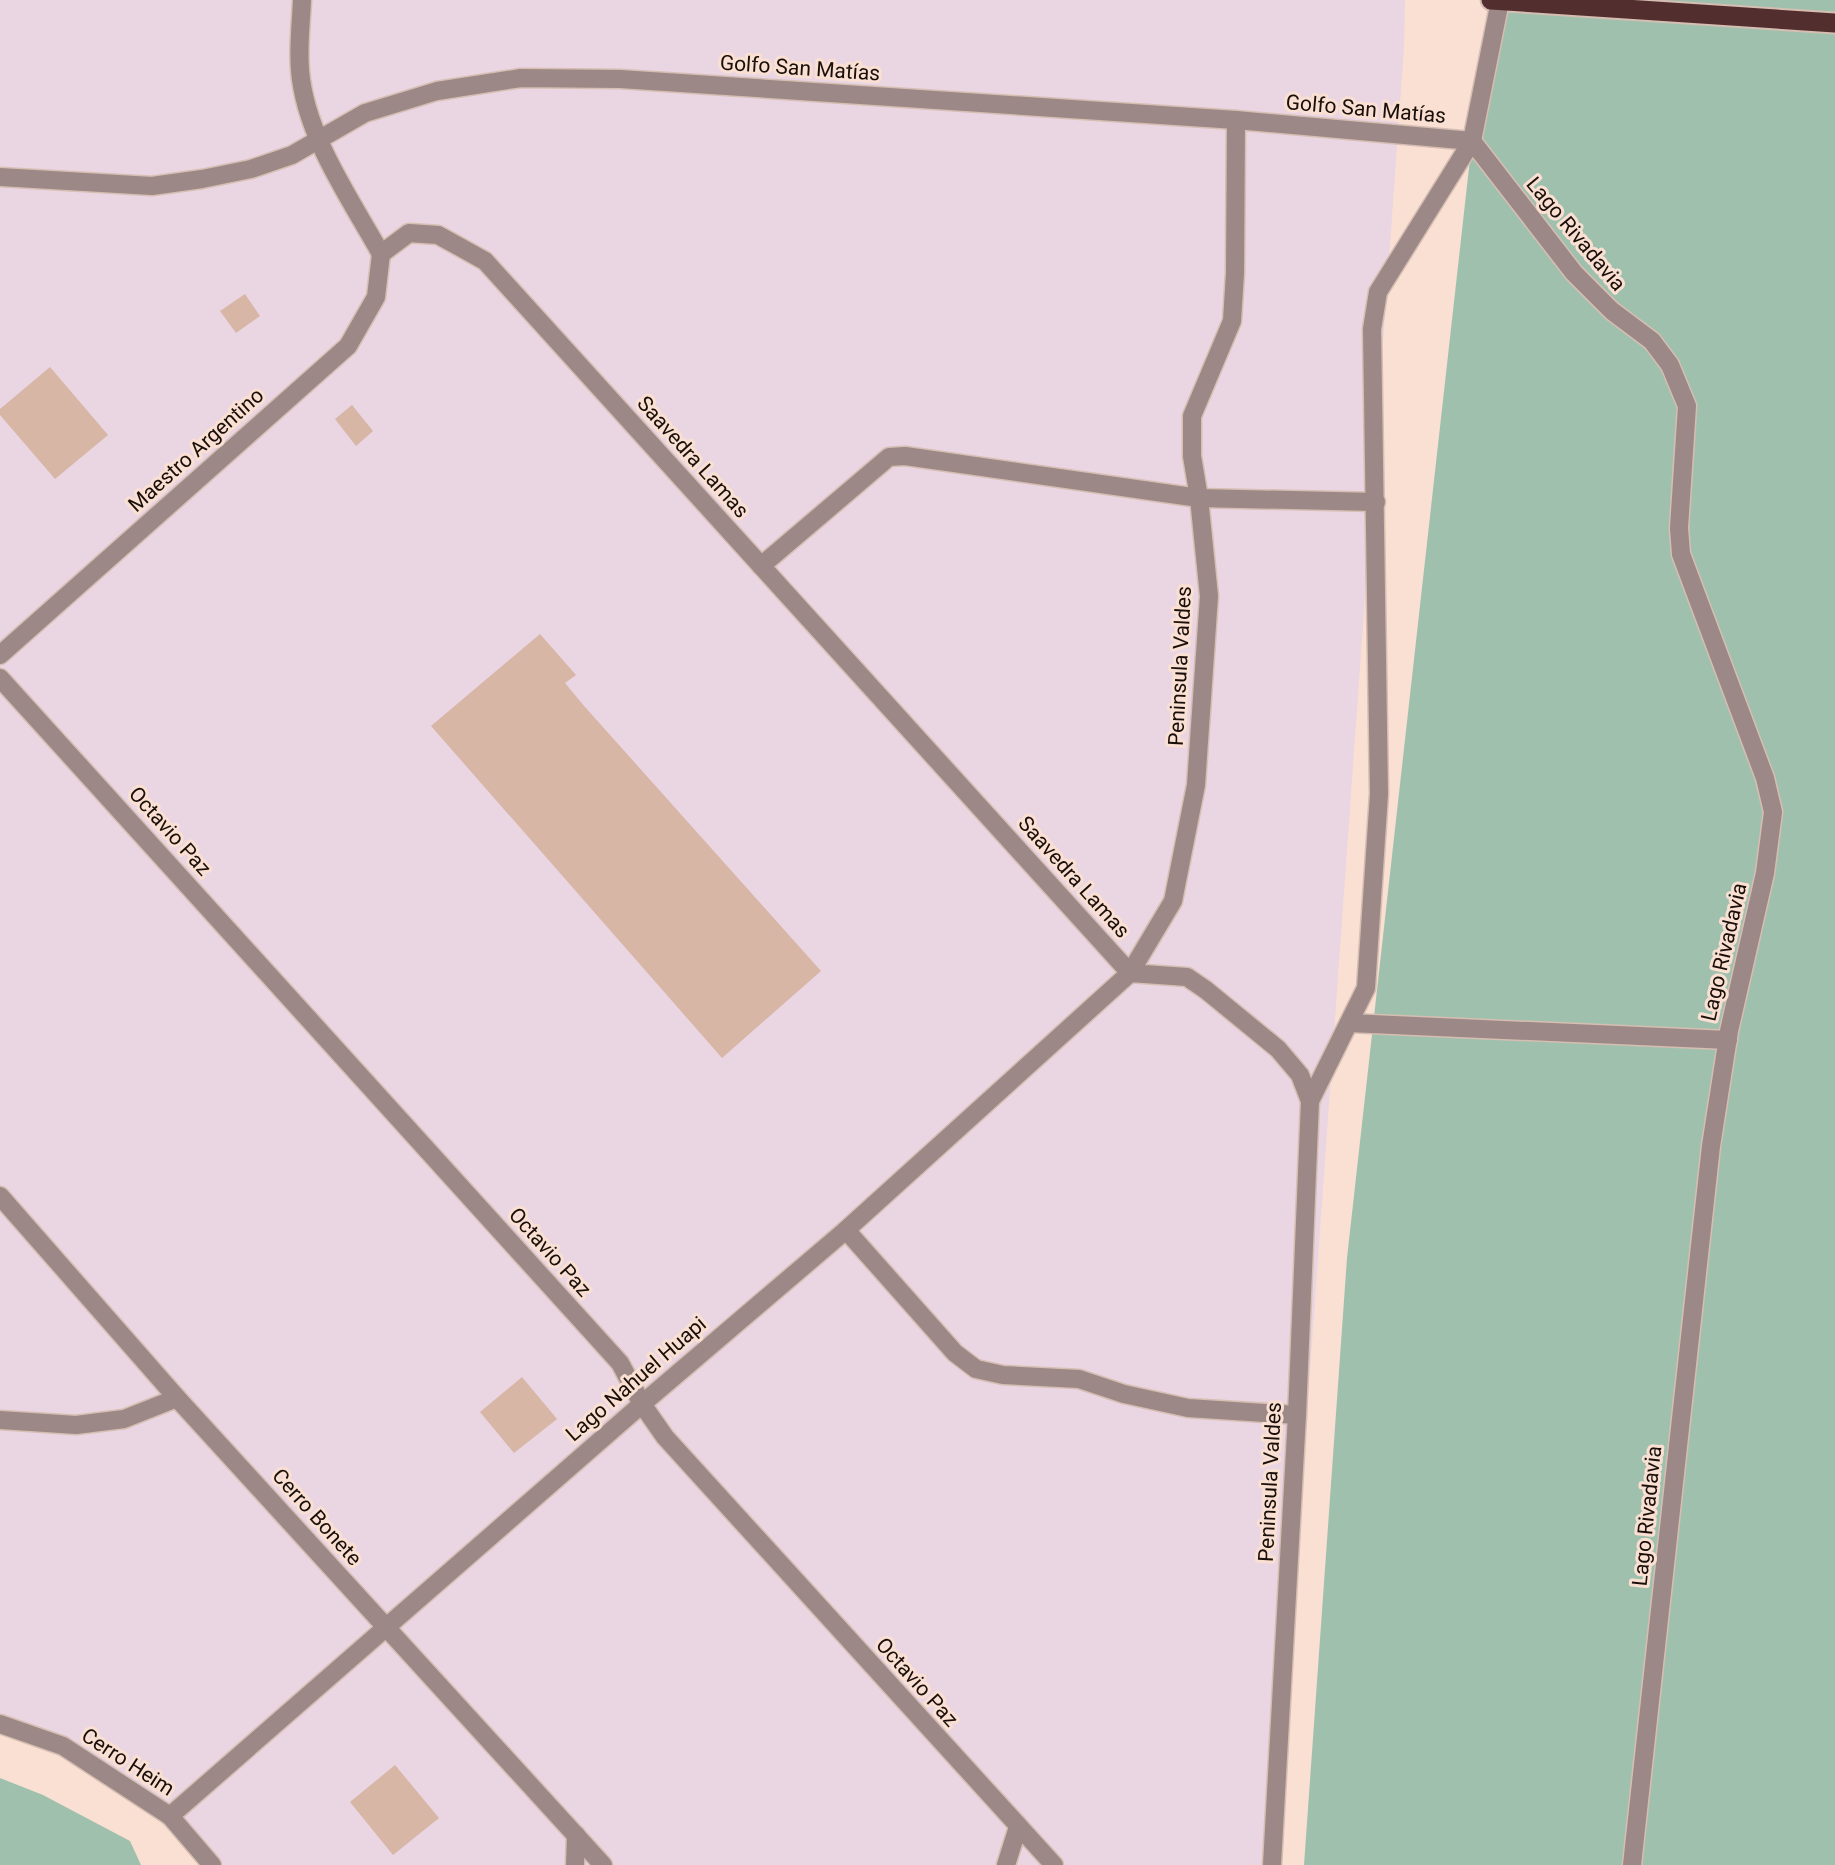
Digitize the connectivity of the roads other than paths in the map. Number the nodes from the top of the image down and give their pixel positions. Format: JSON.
{"nodes":[{"id":1,"x":302,"y":0,"type":"edge"},
{"id":2,"x":1490,"y":0,"type":"edge"},
{"id":3,"x":1500,"y":0,"type":"edge"},
{"id":4,"x":1835,"y":23,"type":"edge"},
{"id":5,"x":1236,"y":120,"type":"junction"},
{"id":6,"x":319,"y":141,"type":"junction"},
{"id":7,"x":1472,"y":141,"type":"junction"},
{"id":8,"x":0,"y":177,"type":"edge"},
{"id":9,"x":381,"y":254,"type":"junction"},
{"id":10,"x":1199,"y":498,"type":"junction"},
{"id":11,"x":1376,"y":502,"type":"junction"},
{"id":12,"x":761,"y":566,"type":"junction"},
{"id":13,"x":0,"y":655,"type":"edge"},
{"id":14,"x":0,"y":678,"type":"edge"},
{"id":15,"x":1130,"y":973,"type":"junction"},
{"id":16,"x":1349,"y":1023,"type":"junction"},
{"id":17,"x":1728,"y":1040,"type":"junction"},
{"id":18,"x":1310,"y":1101,"type":"junction"},
{"id":19,"x":0,"y":1196,"type":"edge"},
{"id":20,"x":846,"y":1230,"type":"junction"},
{"id":21,"x":177,"y":1398,"type":"junction"},
{"id":22,"x":642,"y":1404,"type":"junction"},
{"id":23,"x":1297,"y":1415,"type":"junction"},
{"id":24,"x":0,"y":1420,"type":"edge"},
{"id":25,"x":386,"y":1626,"type":"junction"},
{"id":26,"x":0,"y":1724,"type":"edge"},
{"id":27,"x":170,"y":1816,"type":"junction"},
{"id":28,"x":1018,"y":1827,"type":"junction"},
{"id":29,"x":576,"y":1835,"type":"junction"},
{"id":30,"x":212,"y":1865,"type":"edge"},
{"id":31,"x":575,"y":1865,"type":"edge"},
{"id":32,"x":603,"y":1865,"type":"edge"},
{"id":33,"x":1006,"y":1865,"type":"edge"},
{"id":34,"x":1054,"y":1865,"type":"edge"},
{"id":35,"x":1272,"y":1865,"type":"edge"},
{"id":36,"x":1632,"y":1865,"type":"edge"}],
"edges":[{"from":1,"to":6,"type":"street"},
{"from":2,"to":3,"type":"highway"},
{"from":3,"to":4,"type":"highway"},
{"from":3,"to":7,"type":"street","name":"Golfo San Matías"},
{"from":5,"to":6,"type":"street","name":"Golfo San Matías"},
{"from":5,"to":7,"type":"street","name":"Golfo San Matías"},
{"from":5,"to":10,"type":"street","name":"Peninsula Valdes"},
{"from":6,"to":8,"type":"street","name":"Golfo San Matías"},
{"from":6,"to":9,"type":"street"},
{"from":7,"to":11,"type":"street","name":"Peninsula Valdes"},
{"from":7,"to":17,"type":"street","name":"Lago Rivadavia"},
{"from":9,"to":12,"type":"street","name":"Saavedra Lamas"},
{"from":9,"to":13,"type":"street","name":"Maestro Argentino"},
{"from":10,"to":11,"type":"street"},
{"from":10,"to":12,"type":"street"},
{"from":10,"to":15,"type":"street","name":"Peninsula Valdes"},
{"from":11,"to":16,"type":"street","name":"Peninsula Valdes"},
{"from":12,"to":15,"type":"street","name":"Saavedra Lamas"},
{"from":14,"to":22,"type":"street","name":"Octavio Paz"},
{"from":15,"to":18,"type":"street","name":"Peninsula Valdes"},
{"from":15,"to":20,"type":"street","name":"Lago Nahuel Huapi"},
{"from":16,"to":17,"type":"street"},
{"from":16,"to":18,"type":"street","name":"Peninsula Valdes"},
{"from":17,"to":36,"type":"street","name":"Lago Rivadavia"},
{"from":18,"to":23,"type":"street","name":"Peninsula Valdes"},
{"from":19,"to":21,"type":"street","name":"Cerro Bonete"},
{"from":20,"to":22,"type":"street","name":"Lago Nahuel Huapi"},
{"from":20,"to":23,"type":"street"},
{"from":21,"to":24,"type":"street"},
{"from":21,"to":25,"type":"street","name":"Cerro Bonete"},
{"from":22,"to":25,"type":"street","name":"Lago Nahuel Huapi"},
{"from":22,"to":28,"type":"street","name":"Octavio Paz"},
{"from":23,"to":35,"type":"street","name":"Peninsula Valdes"},
{"from":25,"to":27,"type":"street","name":"Lago Nahuel Huapi"},
{"from":25,"to":29,"type":"street","name":"Cerro Bonete"},
{"from":26,"to":27,"type":"street","name":"Cerro Heim"},
{"from":27,"to":30,"type":"street","name":"Cerro Heim"},
{"from":28,"to":33,"type":"street"},
{"from":28,"to":34,"type":"street","name":"Octavio Paz"},
{"from":29,"to":31,"type":"street"},
{"from":29,"to":32,"type":"street","name":"Cerro Bonete"}]}
